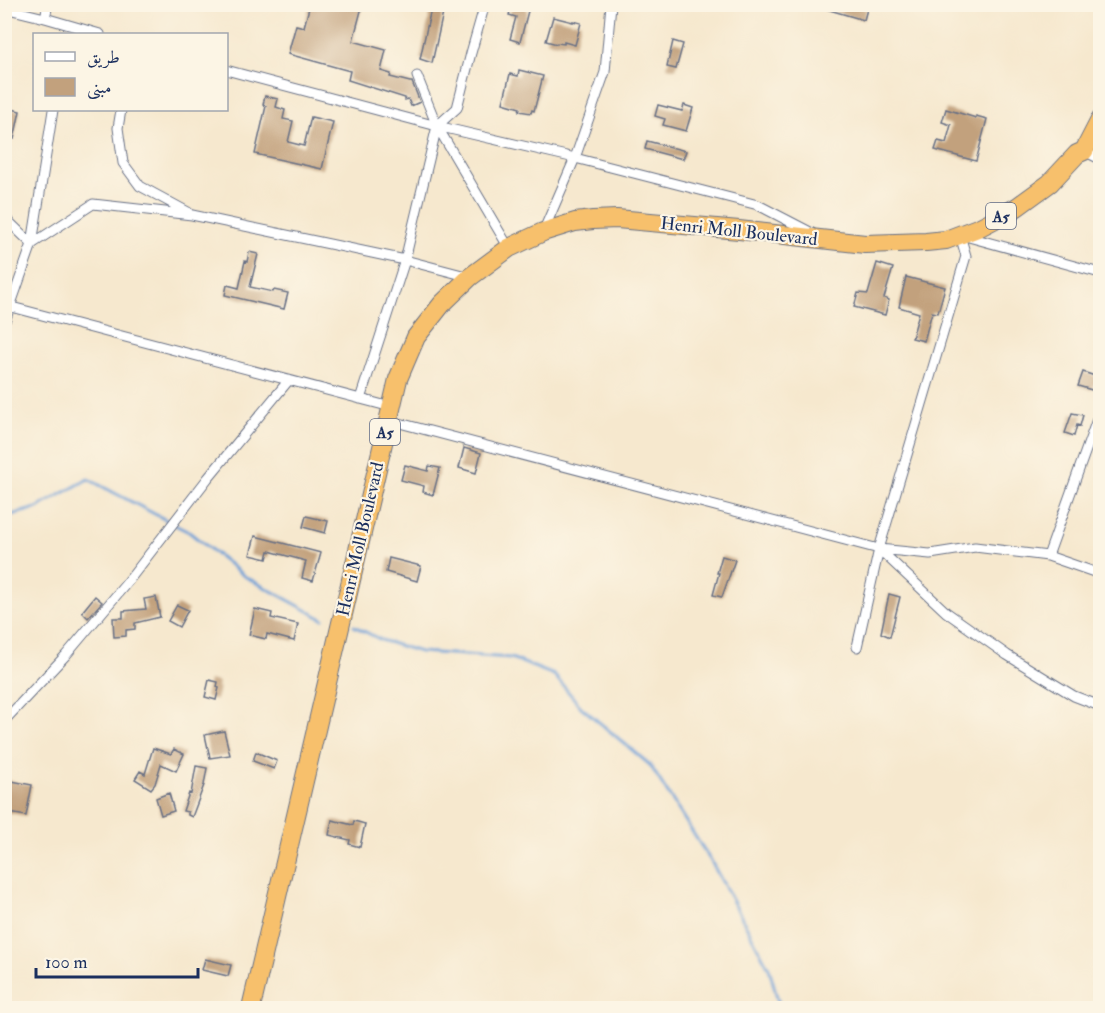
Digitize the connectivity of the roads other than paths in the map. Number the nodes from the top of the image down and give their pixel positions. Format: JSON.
{"nodes":[{"id":1,"x":48,"y":4,"type":"edge"},
{"id":2,"x":485,"y":4,"type":"edge"},
{"id":3,"x":611,"y":4,"type":"edge"},
{"id":4,"x":4,"y":8,"type":"edge"},
{"id":5,"x":45,"y":18,"type":"junction"},
{"id":6,"x":65,"y":24,"type":"junction"},
{"id":7,"x":64,"y":33,"type":"edge"},
{"id":8,"x":96,"y":33,"type":"edge"},
{"id":9,"x":228,"y":71,"type":"edge"},
{"id":10,"x":417,"y":76,"type":"dead end"},
{"id":11,"x":53,"y":111,"type":"edge"},
{"id":12,"x":121,"y":111,"type":"edge"},
{"id":13,"x":1101,"y":120,"type":"edge"},
{"id":14,"x":437,"y":126,"type":"junction"},
{"id":15,"x":1092,"y":155,"type":"edge"},
{"id":16,"x":575,"y":158,"type":"junction"},
{"id":17,"x":192,"y":215,"type":"junction"},
{"id":18,"x":4,"y":217,"type":"edge"},
{"id":19,"x":543,"y":232,"type":"junction"},
{"id":20,"x":960,"y":235,"type":"junction"},
{"id":21,"x":825,"y":239,"type":"junction"},
{"id":22,"x":32,"y":244,"type":"junction"},
{"id":23,"x":509,"y":248,"type":"junction"},
{"id":24,"x":405,"y":260,"type":"junction"},
{"id":25,"x":1101,"y":273,"type":"edge"},
{"id":26,"x":470,"y":277,"type":"junction"},
{"id":27,"x":7,"y":306,"type":"edge"},
{"id":28,"x":4,"y":324,"type":"edge"},
{"id":29,"x":289,"y":380,"type":"junction"},
{"id":30,"x":360,"y":399,"type":"junction"},
{"id":31,"x":1101,"y":411,"type":"edge"},
{"id":32,"x":389,"y":414,"type":"junction"},
{"id":33,"x":879,"y":549,"type":"junction"},
{"id":34,"x":1048,"y":556,"type":"junction"},
{"id":35,"x":1101,"y":574,"type":"edge"},
{"id":36,"x":856,"y":647,"type":"dead end"},
{"id":37,"x":1101,"y":706,"type":"edge"},
{"id":38,"x":4,"y":721,"type":"edge"},
{"id":39,"x":251,"y":1008,"type":"edge"}],
"edges":[{"from":1,"to":5,"type":"street"},
{"from":2,"to":14,"type":"street"},
{"from":3,"to":16,"type":"street"},
{"from":4,"to":5,"type":"street"},
{"from":5,"to":6,"type":"street"},
{"from":6,"to":7,"type":"street"},
{"from":6,"to":8,"type":"street"},
{"from":9,"to":14,"type":"street"},
{"from":10,"to":14,"type":"street"},
{"from":11,"to":22,"type":"street"},
{"from":12,"to":17,"type":"street"},
{"from":13,"to":15,"type":"highway","name":"Henri Moll Boulevard","number":"A5"},
{"from":14,"to":16,"type":"street"},
{"from":14,"to":23,"type":"street"},
{"from":14,"to":24,"type":"street"},
{"from":15,"to":20,"type":"highway","name":"Henri Moll Boulevard","number":"A5"},
{"from":16,"to":19,"type":"street"},
{"from":16,"to":21,"type":"street"},
{"from":17,"to":22,"type":"street"},
{"from":17,"to":24,"type":"street"},
{"from":18,"to":22,"type":"street"},
{"from":19,"to":21,"type":"highway","name":"Henri Moll Boulevard","number":"A5"},
{"from":19,"to":23,"type":"highway","name":"Henri Moll Boulevard","number":"A5"},
{"from":20,"to":21,"type":"highway","name":"Henri Moll Boulevard","number":"A5"},
{"from":20,"to":25,"type":"street"},
{"from":20,"to":33,"type":"street"},
{"from":22,"to":27,"type":"street"},
{"from":23,"to":26,"type":"highway","name":"Henri Moll Boulevard","number":"A5"},
{"from":24,"to":26,"type":"street"},
{"from":24,"to":30,"type":"street"},
{"from":26,"to":32,"type":"highway","name":"Henri Moll Boulevard","number":"A5"},
{"from":27,"to":28,"type":"street"},
{"from":27,"to":29,"type":"street"},
{"from":29,"to":30,"type":"street"},
{"from":29,"to":38,"type":"street"},
{"from":30,"to":32,"type":"street"},
{"from":31,"to":34,"type":"street"},
{"from":32,"to":33,"type":"street"},
{"from":32,"to":39,"type":"highway","name":"Henri Moll Boulevard","number":"A5"},
{"from":33,"to":34,"type":"street"},
{"from":33,"to":36,"type":"street"},
{"from":33,"to":37,"type":"street"},
{"from":34,"to":35,"type":"street"}]}
